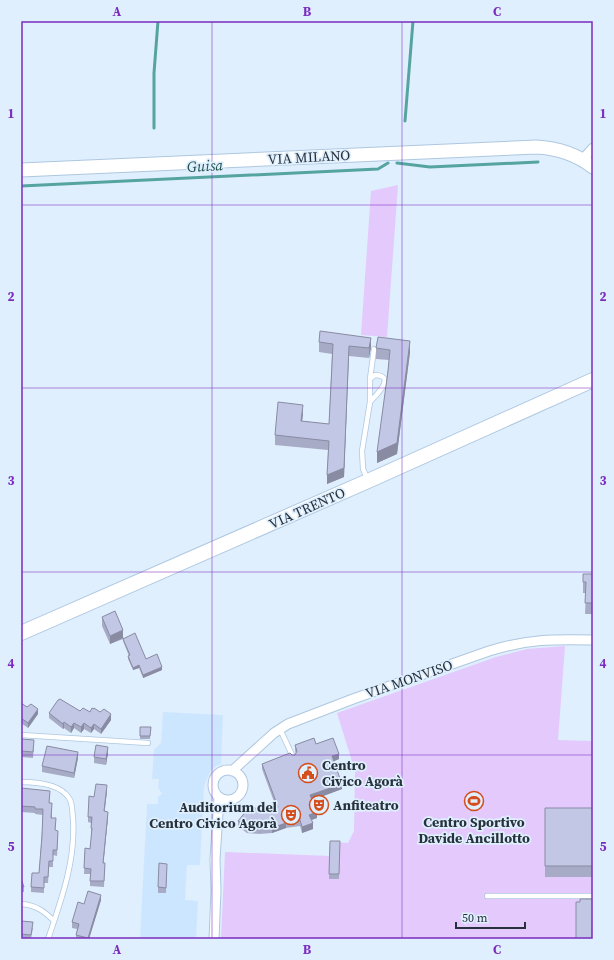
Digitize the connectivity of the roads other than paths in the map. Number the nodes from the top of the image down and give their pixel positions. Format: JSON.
{"nodes":[{"id":1,"x":593,"y":148,"type":"edge"},
{"id":2,"x":588,"y":163,"type":"edge"},
{"id":3,"x":21,"y":170,"type":"edge"},
{"id":4,"x":374,"y":349,"type":"dead end"},
{"id":5,"x":370,"y":379,"type":"junction"},
{"id":6,"x":593,"y":380,"type":"edge"},
{"id":7,"x":370,"y":402,"type":"junction"},
{"id":8,"x":368,"y":481,"type":"junction"},
{"id":9,"x":21,"y":633,"type":"edge"},
{"id":10,"x":593,"y":640,"type":"edge"},
{"id":11,"x":280,"y":729,"type":"junction"},
{"id":12,"x":21,"y":734,"type":"edge"},
{"id":13,"x":148,"y":743,"type":"dead end"},
{"id":14,"x":293,"y":757,"type":"edge"},
{"id":15,"x":235,"y":773,"type":"junction"},
{"id":16,"x":21,"y":782,"type":"edge"},
{"id":17,"x":222,"y":799,"type":"junction"},
{"id":18,"x":487,"y":896,"type":"dead end"},
{"id":19,"x":593,"y":896,"type":"edge"},
{"id":20,"x":21,"y":904,"type":"edge"},
{"id":21,"x":54,"y":921,"type":"junction"},
{"id":22,"x":48,"y":939,"type":"edge"},
{"id":23,"x":214,"y":939,"type":"edge"}],
"edges":[{"from":1,"to":2,"type":"street"},
{"from":2,"to":3,"type":"street","name":"VIA MILANO"},
{"from":4,"to":5,"type":"lane"},
{"from":5,"to":7,"type":"lane"},
{"from":5,"to":7,"type":"lane"},
{"from":6,"to":8,"type":"main road","name":"VIA TRENTO"},
{"from":7,"to":8,"type":"lane"},
{"from":8,"to":9,"type":"main road","name":"VIA TRENTO"},
{"from":10,"to":11,"type":"street","name":"VIA MONVISO"},
{"from":11,"to":14,"type":"lane"},
{"from":11,"to":15,"type":"street","name":"VIA MONVISO"},
{"from":12,"to":13,"type":"lane"},
{"from":15,"to":17,"type":"street"},
{"from":15,"to":17,"type":"street"},
{"from":16,"to":21,"type":"lane"},
{"from":17,"to":23,"type":"street"},
{"from":18,"to":19,"type":"lane"},
{"from":20,"to":21,"type":"lane"},
{"from":21,"to":22,"type":"lane"}]}
